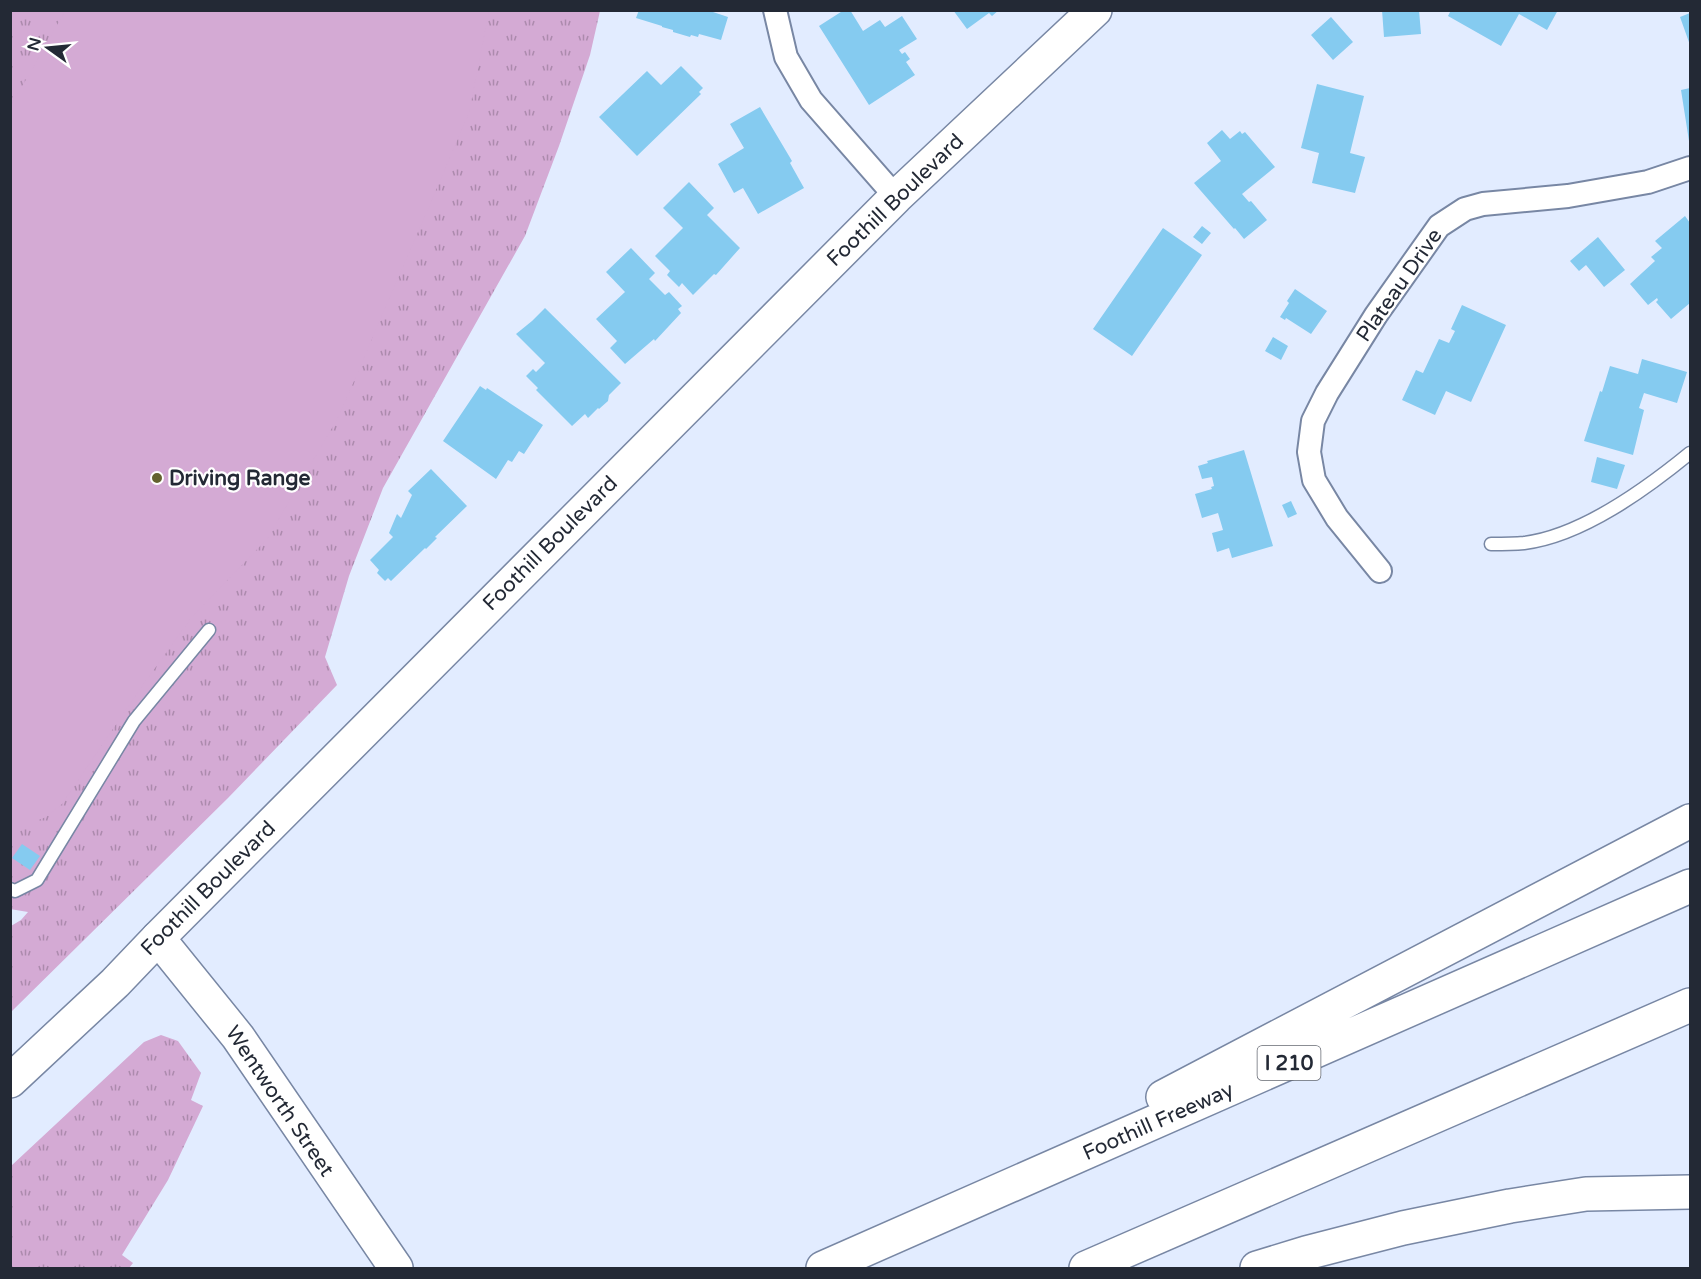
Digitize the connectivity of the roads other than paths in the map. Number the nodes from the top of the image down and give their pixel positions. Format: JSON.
{"nodes":[{"id":1,"x":775,"y":10,"type":"edge"},
{"id":2,"x":1095,"y":10,"type":"edge"},
{"id":3,"x":1690,"y":168,"type":"edge"},
{"id":4,"x":896,"y":196,"type":"junction"},
{"id":5,"x":1690,"y":453,"type":"edge"},
{"id":6,"x":1491,"y":544,"type":"dead end"},
{"id":7,"x":1380,"y":571,"type":"dead end"},
{"id":8,"x":209,"y":630,"type":"dead end"},
{"id":9,"x":1690,"y":821,"type":"edge"},
{"id":10,"x":1690,"y":886,"type":"edge"},
{"id":11,"x":10,"y":889,"type":"edge"},
{"id":12,"x":158,"y":938,"type":"junction"},
{"id":13,"x":1690,"y":1005,"type":"edge"},
{"id":14,"x":10,"y":1081,"type":"edge"},
{"id":15,"x":1690,"y":1192,"type":"edge"},
{"id":16,"x":888,"y":1240,"type":"junction"},
{"id":17,"x":396,"y":1269,"type":"edge"},
{"id":18,"x":823,"y":1269,"type":"edge"},
{"id":19,"x":1086,"y":1269,"type":"edge"},
{"id":20,"x":1257,"y":1269,"type":"edge"}],
"edges":[{"from":1,"to":4,"type":"street"},
{"from":2,"to":4,"type":"main road","name":"Foothill Boulevard"},
{"from":3,"to":7,"type":"street","name":"Plateau Drive"},
{"from":4,"to":12,"type":"main road","name":"Foothill Boulevard"},
{"from":5,"to":6,"type":"lane"},
{"from":8,"to":11,"type":"lane"},
{"from":9,"to":16,"type":"main road"},
{"from":10,"to":16,"type":"main road","name":"Foothill Freeway","number":"I 210"},
{"from":12,"to":14,"type":"main road","name":"Foothill Boulevard"},
{"from":12,"to":17,"type":"main road","name":"Wentworth Street"},
{"from":13,"to":19,"type":"main road"},
{"from":15,"to":20,"type":"main road"},
{"from":16,"to":18,"type":"main road","name":"Foothill Freeway","number":"I 210"}]}
